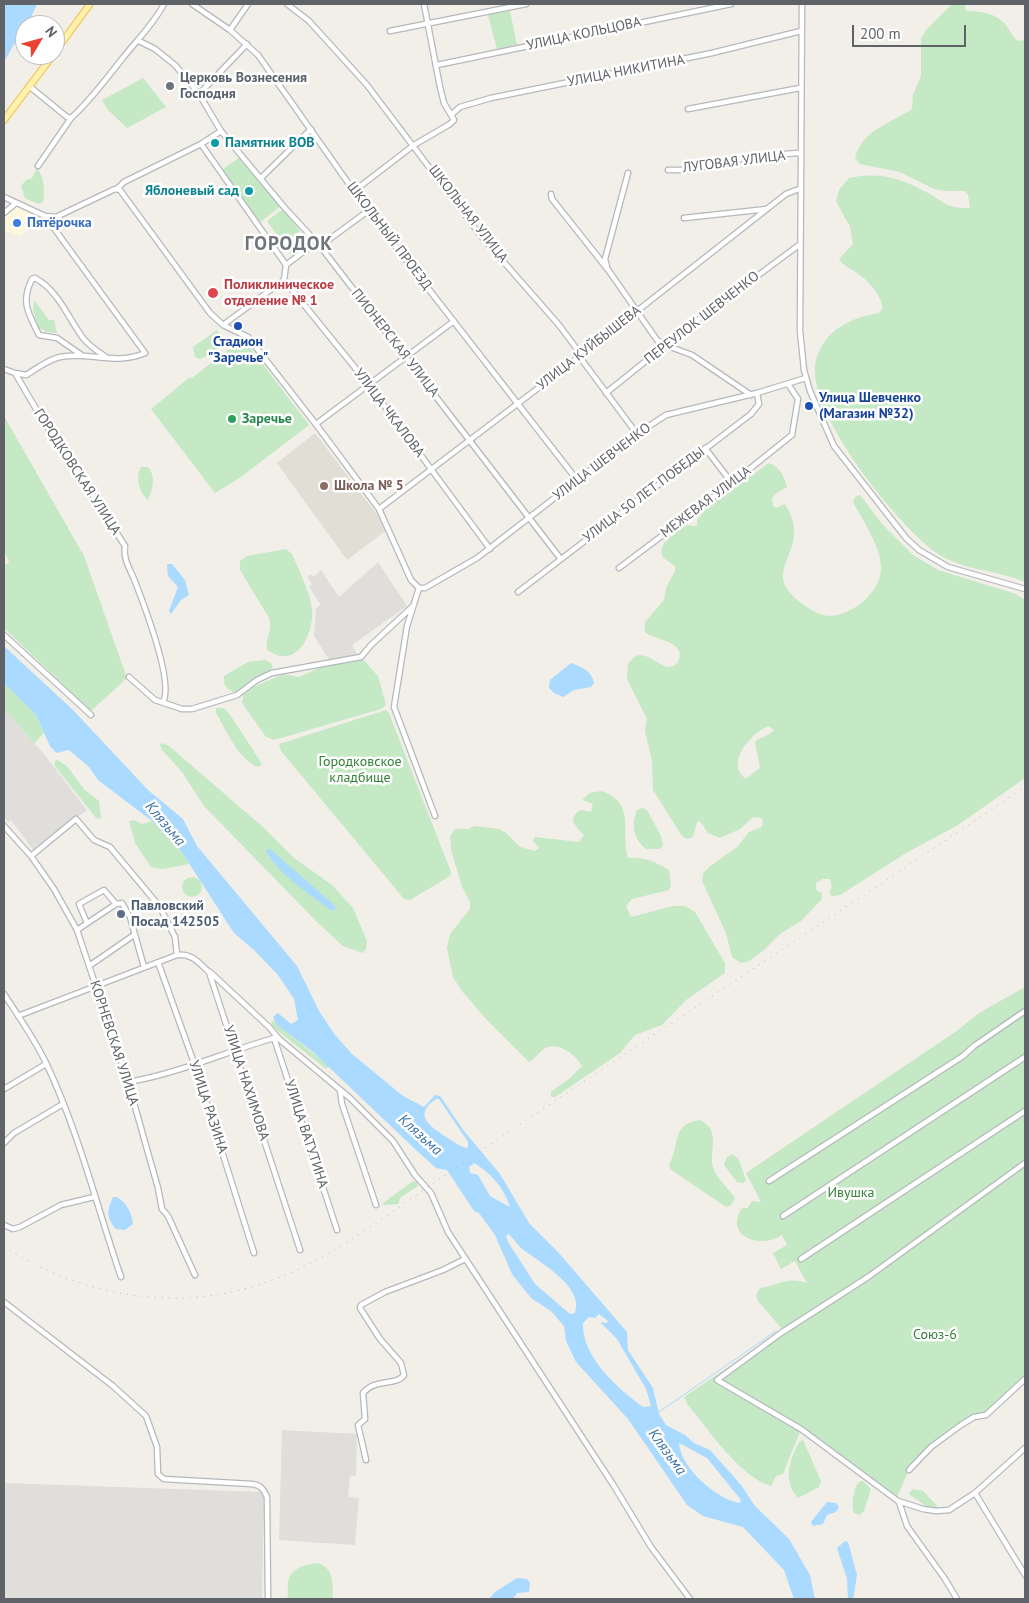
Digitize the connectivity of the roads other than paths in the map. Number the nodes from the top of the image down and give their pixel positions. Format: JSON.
{"nodes":[{"id":1,"x":90,"y":4,"type":"edge"},
{"id":2,"x":164,"y":4,"type":"edge"},
{"id":3,"x":192,"y":4,"type":"edge"},
{"id":4,"x":248,"y":4,"type":"edge"},
{"id":5,"x":287,"y":4,"type":"edge"},
{"id":6,"x":424,"y":4,"type":"edge"},
{"id":7,"x":526,"y":4,"type":"edge"},
{"id":8,"x":731,"y":4,"type":"edge"},
{"id":9,"x":802,"y":4,"type":"edge"},
{"id":10,"x":428,"y":24,"type":"junction"},
{"id":11,"x":230,"y":30,"type":"junction"},
{"id":12,"x":390,"y":31,"type":"dead end"},
{"id":13,"x":801,"y":31,"type":"junction"},
{"id":14,"x":65,"y":38,"type":"edge"},
{"id":15,"x":139,"y":41,"type":"junction"},
{"id":16,"x":247,"y":44,"type":"junction"},
{"id":17,"x":45,"y":65,"type":"edge"},
{"id":18,"x":437,"y":65,"type":"junction"},
{"id":19,"x":29,"y":86,"type":"junction"},
{"id":20,"x":800,"y":88,"type":"junction"},
{"id":21,"x":199,"y":94,"type":"junction"},
{"id":22,"x":688,"y":109,"type":"dead end"},
{"id":23,"x":452,"y":114,"type":"junction"},
{"id":24,"x":71,"y":118,"type":"junction"},
{"id":25,"x":4,"y":120,"type":"edge"},
{"id":26,"x":310,"y":129,"type":"junction"},
{"id":27,"x":221,"y":131,"type":"junction"},
{"id":28,"x":201,"y":144,"type":"junction"},
{"id":29,"x":414,"y":146,"type":"junction"},
{"id":30,"x":799,"y":153,"type":"junction"},
{"id":31,"x":38,"y":166,"type":"dead end"},
{"id":32,"x":668,"y":170,"type":"dead end"},
{"id":33,"x":628,"y":173,"type":"dead end"},
{"id":34,"x":261,"y":178,"type":"junction"},
{"id":35,"x":118,"y":189,"type":"junction"},
{"id":36,"x":799,"y":189,"type":"junction"},
{"id":37,"x":354,"y":191,"type":"junction"},
{"id":38,"x":551,"y":194,"type":"dead end"},
{"id":39,"x":4,"y":197,"type":"edge"},
{"id":40,"x":16,"y":203,"type":"junction"},
{"id":41,"x":768,"y":208,"type":"junction"},
{"id":42,"x":368,"y":211,"type":"junction"},
{"id":43,"x":4,"y":214,"type":"edge"},
{"id":44,"x":45,"y":216,"type":"junction"},
{"id":45,"x":684,"y":218,"type":"dead end"},
{"id":46,"x":799,"y":245,"type":"junction"},
{"id":47,"x":320,"y":246,"type":"junction"},
{"id":48,"x":286,"y":265,"type":"junction"},
{"id":49,"x":609,"y":271,"type":"junction"},
{"id":50,"x":284,"y":280,"type":"junction"},
{"id":51,"x":636,"y":311,"type":"junction"},
{"id":52,"x":454,"y":321,"type":"junction"},
{"id":53,"x":222,"y":325,"type":"junction"},
{"id":54,"x":665,"y":345,"type":"junction"},
{"id":55,"x":83,"y":356,"type":"junction"},
{"id":56,"x":405,"y":356,"type":"junction"},
{"id":57,"x":579,"y":356,"type":"junction"},
{"id":58,"x":108,"y":359,"type":"junction"},
{"id":59,"x":4,"y":369,"type":"edge"},
{"id":60,"x":16,"y":373,"type":"junction"},
{"id":61,"x":806,"y":378,"type":"junction"},
{"id":62,"x":788,"y":384,"type":"junction"},
{"id":63,"x":369,"y":385,"type":"junction"},
{"id":64,"x":606,"y":393,"type":"junction"},
{"id":65,"x":754,"y":394,"type":"junction"},
{"id":66,"x":518,"y":404,"type":"junction"},
{"id":67,"x":316,"y":424,"type":"junction"},
{"id":68,"x":637,"y":434,"type":"junction"},
{"id":69,"x":471,"y":440,"type":"junction"},
{"id":70,"x":705,"y":448,"type":"junction"},
{"id":71,"x":432,"y":470,"type":"junction"},
{"id":72,"x":577,"y":480,"type":"junction"},
{"id":73,"x":732,"y":484,"type":"junction"},
{"id":74,"x":379,"y":509,"type":"junction"},
{"id":75,"x":530,"y":517,"type":"junction"},
{"id":76,"x":490,"y":549,"type":"junction"},
{"id":77,"x":560,"y":558,"type":"junction"},
{"id":78,"x":619,"y":568,"type":"dead end"},
{"id":79,"x":419,"y":588,"type":"junction"},
{"id":80,"x":1025,"y":589,"type":"edge"},
{"id":81,"x":518,"y":592,"type":"dead end"},
{"id":82,"x":412,"y":607,"type":"junction"},
{"id":83,"x":4,"y":635,"type":"edge"},
{"id":84,"x":129,"y":677,"type":"dead end"},
{"id":85,"x":163,"y":702,"type":"junction"},
{"id":86,"x":91,"y":715,"type":"dead end"},
{"id":87,"x":435,"y":816,"type":"dead end"},
{"id":88,"x":4,"y":826,"type":"edge"},
{"id":89,"x":31,"y":856,"type":"junction"},
{"id":90,"x":116,"y":904,"type":"junction"},
{"id":91,"x":80,"y":910,"type":"junction"},
{"id":92,"x":70,"y":914,"type":"junction"},
{"id":93,"x":87,"y":923,"type":"junction"},
{"id":94,"x":77,"y":930,"type":"junction"},
{"id":95,"x":134,"y":935,"type":"junction"},
{"id":96,"x":177,"y":955,"type":"junction"},
{"id":97,"x":158,"y":962,"type":"junction"},
{"id":98,"x":89,"y":966,"type":"junction"},
{"id":99,"x":144,"y":968,"type":"junction"},
{"id":100,"x":209,"y":972,"type":"junction"},
{"id":101,"x":96,"y":986,"type":"junction"},
{"id":102,"x":4,"y":994,"type":"edge"},
{"id":103,"x":1025,"y":1011,"type":"edge"},
{"id":104,"x":18,"y":1016,"type":"junction"},
{"id":105,"x":276,"y":1038,"type":"junction"},
{"id":106,"x":234,"y":1049,"type":"junction"},
{"id":107,"x":1025,"y":1056,"type":"edge"},
{"id":108,"x":194,"y":1063,"type":"junction"},
{"id":109,"x":46,"y":1064,"type":"junction"},
{"id":110,"x":128,"y":1082,"type":"junction"},
{"id":111,"x":4,"y":1089,"type":"edge"},
{"id":112,"x":340,"y":1089,"type":"junction"},
{"id":113,"x":63,"y":1104,"type":"junction"},
{"id":114,"x":1025,"y":1111,"type":"edge"},
{"id":115,"x":4,"y":1143,"type":"edge"},
{"id":116,"x":1025,"y":1163,"type":"edge"},
{"id":117,"x":770,"y":1181,"type":"dead end"},
{"id":118,"x":94,"y":1197,"type":"junction"},
{"id":119,"x":376,"y":1205,"type":"dead end"},
{"id":120,"x":783,"y":1216,"type":"dead end"},
{"id":121,"x":4,"y":1225,"type":"edge"},
{"id":122,"x":337,"y":1230,"type":"dead end"},
{"id":123,"x":300,"y":1250,"type":"dead end"},
{"id":124,"x":254,"y":1253,"type":"dead end"},
{"id":125,"x":465,"y":1259,"type":"junction"},
{"id":126,"x":801,"y":1259,"type":"dead end"},
{"id":127,"x":195,"y":1275,"type":"dead end"},
{"id":128,"x":121,"y":1277,"type":"dead end"},
{"id":129,"x":4,"y":1302,"type":"edge"},
{"id":130,"x":1025,"y":1380,"type":"edge"},
{"id":131,"x":1025,"y":1448,"type":"edge"},
{"id":132,"x":366,"y":1460,"type":"dead end"},
{"id":133,"x":909,"y":1470,"type":"dead end"},
{"id":134,"x":974,"y":1493,"type":"junction"},
{"id":135,"x":898,"y":1501,"type":"junction"},
{"id":136,"x":1025,"y":1575,"type":"edge"},
{"id":137,"x":268,"y":1599,"type":"edge"},
{"id":138,"x":690,"y":1599,"type":"edge"},
{"id":139,"x":957,"y":1599,"type":"edge"}],
"edges":[{"from":1,"to":14,"type":"main road"},
{"from":2,"to":15,"type":"street"},
{"from":3,"to":11,"type":"street","name":"ШКОЛЬНЫЙ ПРОЕЗД"},
{"from":4,"to":11,"type":"street"},
{"from":5,"to":29,"type":"street","name":"ШКОЛЬНАЯ УЛИЦА"},
{"from":6,"to":10,"type":"street"},
{"from":7,"to":10,"type":"street"},
{"from":8,"to":18,"type":"street","name":"УЛИЦА КОЛЬЦОВА"},
{"from":9,"to":13,"type":"street"},
{"from":10,"to":12,"type":"street"},
{"from":10,"to":18,"type":"street"},
{"from":11,"to":16,"type":"street","name":"ШКОЛЬНЫЙ ПРОЕЗД"},
{"from":13,"to":20,"type":"street"},
{"from":13,"to":23,"type":"street","name":"УЛИЦА НИКИТИНА"},
{"from":15,"to":21,"type":"street","name":"ПИОНЕРСКАЯ УЛИЦА"},
{"from":15,"to":24,"type":"street"},
{"from":16,"to":21,"type":"street"},
{"from":16,"to":26,"type":"street","name":"ШКОЛЬНЫЙ ПРОЕЗД"},
{"from":17,"to":19,"type":"main road"},
{"from":18,"to":23,"type":"street"},
{"from":19,"to":24,"type":"street"},
{"from":19,"to":25,"type":"main road"},
{"from":20,"to":22,"type":"street"},
{"from":20,"to":30,"type":"street"},
{"from":21,"to":27,"type":"street","name":"ПИОНЕРСКАЯ УЛИЦА"},
{"from":23,"to":29,"type":"street"},
{"from":24,"to":31,"type":"street"},
{"from":26,"to":34,"type":"street"},
{"from":26,"to":37,"type":"street","name":"ШКОЛЬНЫЙ ПРОЕЗД"},
{"from":27,"to":28,"type":"street"},
{"from":27,"to":34,"type":"street","name":"ПИОНЕРСКАЯ УЛИЦА"},
{"from":28,"to":35,"type":"street"},
{"from":28,"to":48,"type":"street"},
{"from":29,"to":37,"type":"street"},
{"from":29,"to":57,"type":"street","name":"ШКОЛЬНАЯ УЛИЦА"},
{"from":30,"to":32,"type":"street","name":"ЛУГОВАЯ УЛИЦА"},
{"from":30,"to":36,"type":"street"},
{"from":33,"to":49,"type":"street"},
{"from":34,"to":47,"type":"street","name":"ПИОНЕРСКАЯ УЛИЦА"},
{"from":35,"to":44,"type":"street"},
{"from":35,"to":53,"type":"street"},
{"from":36,"to":41,"type":"street","name":"УЛИЦА КУЙБЫШЕВА"},
{"from":36,"to":46,"type":"street"},
{"from":37,"to":42,"type":"street","name":"ШКОЛЬНЫЙ ПРОЕЗД"},
{"from":38,"to":49,"type":"street"},
{"from":39,"to":40,"type":"street"},
{"from":40,"to":43,"type":"street"},
{"from":40,"to":44,"type":"street"},
{"from":41,"to":45,"type":"street"},
{"from":41,"to":51,"type":"street","name":"УЛИЦА КУЙБЫШЕВА"},
{"from":42,"to":47,"type":"street"},
{"from":42,"to":52,"type":"street","name":"ШКОЛЬНЫЙ ПРОЕЗД"},
{"from":44,"to":58,"type":"street"},
{"from":46,"to":54,"type":"street","name":"ПЕРЕУЛОК ШЕВЧЕНКО"},
{"from":46,"to":61,"type":"street"},
{"from":47,"to":48,"type":"street"},
{"from":47,"to":56,"type":"street","name":"ПИОНЕРСКАЯ УЛИЦА"},
{"from":48,"to":50,"type":"street"},
{"from":49,"to":51,"type":"street"},
{"from":50,"to":53,"type":"street"},
{"from":50,"to":63,"type":"street","name":"УЛИЦА ЧКАЛОВА"},
{"from":51,"to":54,"type":"street"},
{"from":51,"to":57,"type":"street","name":"УЛИЦА КУЙБЫШЕВА"},
{"from":52,"to":56,"type":"street"},
{"from":52,"to":66,"type":"street","name":"ШКОЛЬНЫЙ ПРОЕЗД"},
{"from":53,"to":67,"type":"street"},
{"from":54,"to":64,"type":"street","name":"ПЕРЕУЛОК ШЕВЧЕНКО"},
{"from":54,"to":65,"type":"street"},
{"from":55,"to":58,"type":"street"},
{"from":55,"to":58,"type":"street"},
{"from":55,"to":60,"type":"street"},
{"from":56,"to":63,"type":"street"},
{"from":56,"to":69,"type":"street","name":"ПИОНЕРСКАЯ УЛИЦА"},
{"from":57,"to":64,"type":"street","name":"ШКОЛЬНАЯ УЛИЦА"},
{"from":57,"to":66,"type":"street","name":"УЛИЦА КУЙБЫШЕВА"},
{"from":59,"to":60,"type":"street"},
{"from":60,"to":85,"type":"street","name":"ГОРОДКОВСКАЯ УЛИЦА"},
{"from":61,"to":62,"type":"street","name":"УЛИЦА ШЕВЧЕНКО"},
{"from":61,"to":80,"type":"street"},
{"from":62,"to":65,"type":"street","name":"УЛИЦА ШЕВЧЕНКО"},
{"from":62,"to":73,"type":"street","name":"МЕЖЕВАЯ УЛИЦА"},
{"from":63,"to":67,"type":"street"},
{"from":63,"to":71,"type":"street","name":"УЛИЦА ЧКАЛОВА"},
{"from":64,"to":68,"type":"street","name":"ШКОЛЬНАЯ УЛИЦА"},
{"from":65,"to":68,"type":"street","name":"УЛИЦА ШЕВЧЕНКО"},
{"from":65,"to":70,"type":"street","name":"УЛИЦА 50 ЛЕТ ПОБЕДЫ"},
{"from":66,"to":69,"type":"street","name":"УЛИЦА КУЙБЫШЕВА"},
{"from":66,"to":72,"type":"street","name":"ШКОЛЬНЫЙ ПРОЕЗД"},
{"from":67,"to":74,"type":"street"},
{"from":68,"to":72,"type":"street","name":"УЛИЦА ШЕВЧЕНКО"},
{"from":69,"to":71,"type":"street","name":"УЛИЦА КУЙБЫШЕВА"},
{"from":69,"to":75,"type":"street","name":"ПИОНЕРСКАЯ УЛИЦА"},
{"from":70,"to":73,"type":"street"},
{"from":70,"to":77,"type":"street","name":"УЛИЦА 50 ЛЕТ ПОБЕДЫ"},
{"from":71,"to":74,"type":"street","name":"УЛИЦА КУЙБЫШЕВА"},
{"from":71,"to":76,"type":"street","name":"УЛИЦА ЧКАЛОВА"},
{"from":72,"to":75,"type":"street","name":"УЛИЦА ШЕВЧЕНКО"},
{"from":73,"to":78,"type":"street","name":"МЕЖЕВАЯ УЛИЦА"},
{"from":74,"to":79,"type":"street"},
{"from":75,"to":76,"type":"street","name":"УЛИЦА ШЕВЧЕНКО"},
{"from":75,"to":77,"type":"street","name":"ПИОНЕРСКАЯ УЛИЦА"},
{"from":76,"to":79,"type":"street","name":"УЛИЦА ШЕВЧЕНКО"},
{"from":77,"to":81,"type":"street","name":"УЛИЦА 50 ЛЕТ ПОБЕДЫ"},
{"from":79,"to":82,"type":"street"},
{"from":82,"to":85,"type":"street"},
{"from":82,"to":87,"type":"street"},
{"from":83,"to":86,"type":"street"},
{"from":84,"to":85,"type":"street"},
{"from":88,"to":89,"type":"street","name":"КОРНЕВСКАЯ УЛИЦА"},
{"from":89,"to":92,"type":"street","name":"КОРНЕВСКАЯ УЛИЦА"},
{"from":89,"to":96,"type":"street"},
{"from":90,"to":91,"type":"street"},
{"from":90,"to":93,"type":"street"},
{"from":90,"to":95,"type":"street"},
{"from":91,"to":92,"type":"street"},
{"from":91,"to":93,"type":"street"},
{"from":92,"to":94,"type":"street","name":"КОРНЕВСКАЯ УЛИЦА"},
{"from":93,"to":94,"type":"street"},
{"from":94,"to":98,"type":"street","name":"КОРНЕВСКАЯ УЛИЦА"},
{"from":95,"to":98,"type":"street"},
{"from":95,"to":99,"type":"street"},
{"from":96,"to":97,"type":"street"},
{"from":96,"to":100,"type":"street"},
{"from":97,"to":99,"type":"street"},
{"from":97,"to":108,"type":"street","name":"УЛИЦА РАЗИНА"},
{"from":98,"to":101,"type":"street","name":"КОРНЕВСКАЯ УЛИЦА"},
{"from":99,"to":101,"type":"street"},
{"from":100,"to":105,"type":"street"},
{"from":100,"to":106,"type":"street","name":"УЛИЦА НАХИМОВА"},
{"from":101,"to":104,"type":"street"},
{"from":101,"to":110,"type":"street","name":"КОРНЕВСКАЯ УЛИЦА"},
{"from":102,"to":104,"type":"street"},
{"from":103,"to":117,"type":"street"},
{"from":104,"to":109,"type":"street"},
{"from":105,"to":106,"type":"street"},
{"from":105,"to":112,"type":"street"},
{"from":105,"to":122,"type":"street","name":"УЛИЦА ВАТУТИНА"},
{"from":106,"to":108,"type":"street"},
{"from":106,"to":123,"type":"street","name":"УЛИЦА НАХИМОВА"},
{"from":107,"to":120,"type":"street"},
{"from":108,"to":110,"type":"street"},
{"from":108,"to":124,"type":"street","name":"УЛИЦА РАЗИНА"},
{"from":109,"to":111,"type":"street"},
{"from":109,"to":113,"type":"street"},
{"from":110,"to":127,"type":"street","name":"КОРНЕВСКАЯ УЛИЦА"},
{"from":112,"to":119,"type":"street"},
{"from":112,"to":125,"type":"street"},
{"from":113,"to":115,"type":"street"},
{"from":113,"to":118,"type":"street"},
{"from":114,"to":126,"type":"street"},
{"from":116,"to":135,"type":"street"},
{"from":118,"to":121,"type":"street"},
{"from":118,"to":128,"type":"street"},
{"from":125,"to":132,"type":"street"},
{"from":125,"to":138,"type":"street"},
{"from":129,"to":137,"type":"street"},
{"from":130,"to":133,"type":"street"},
{"from":131,"to":134,"type":"street"},
{"from":134,"to":135,"type":"street"},
{"from":134,"to":136,"type":"street"},
{"from":135,"to":139,"type":"street"}]}
